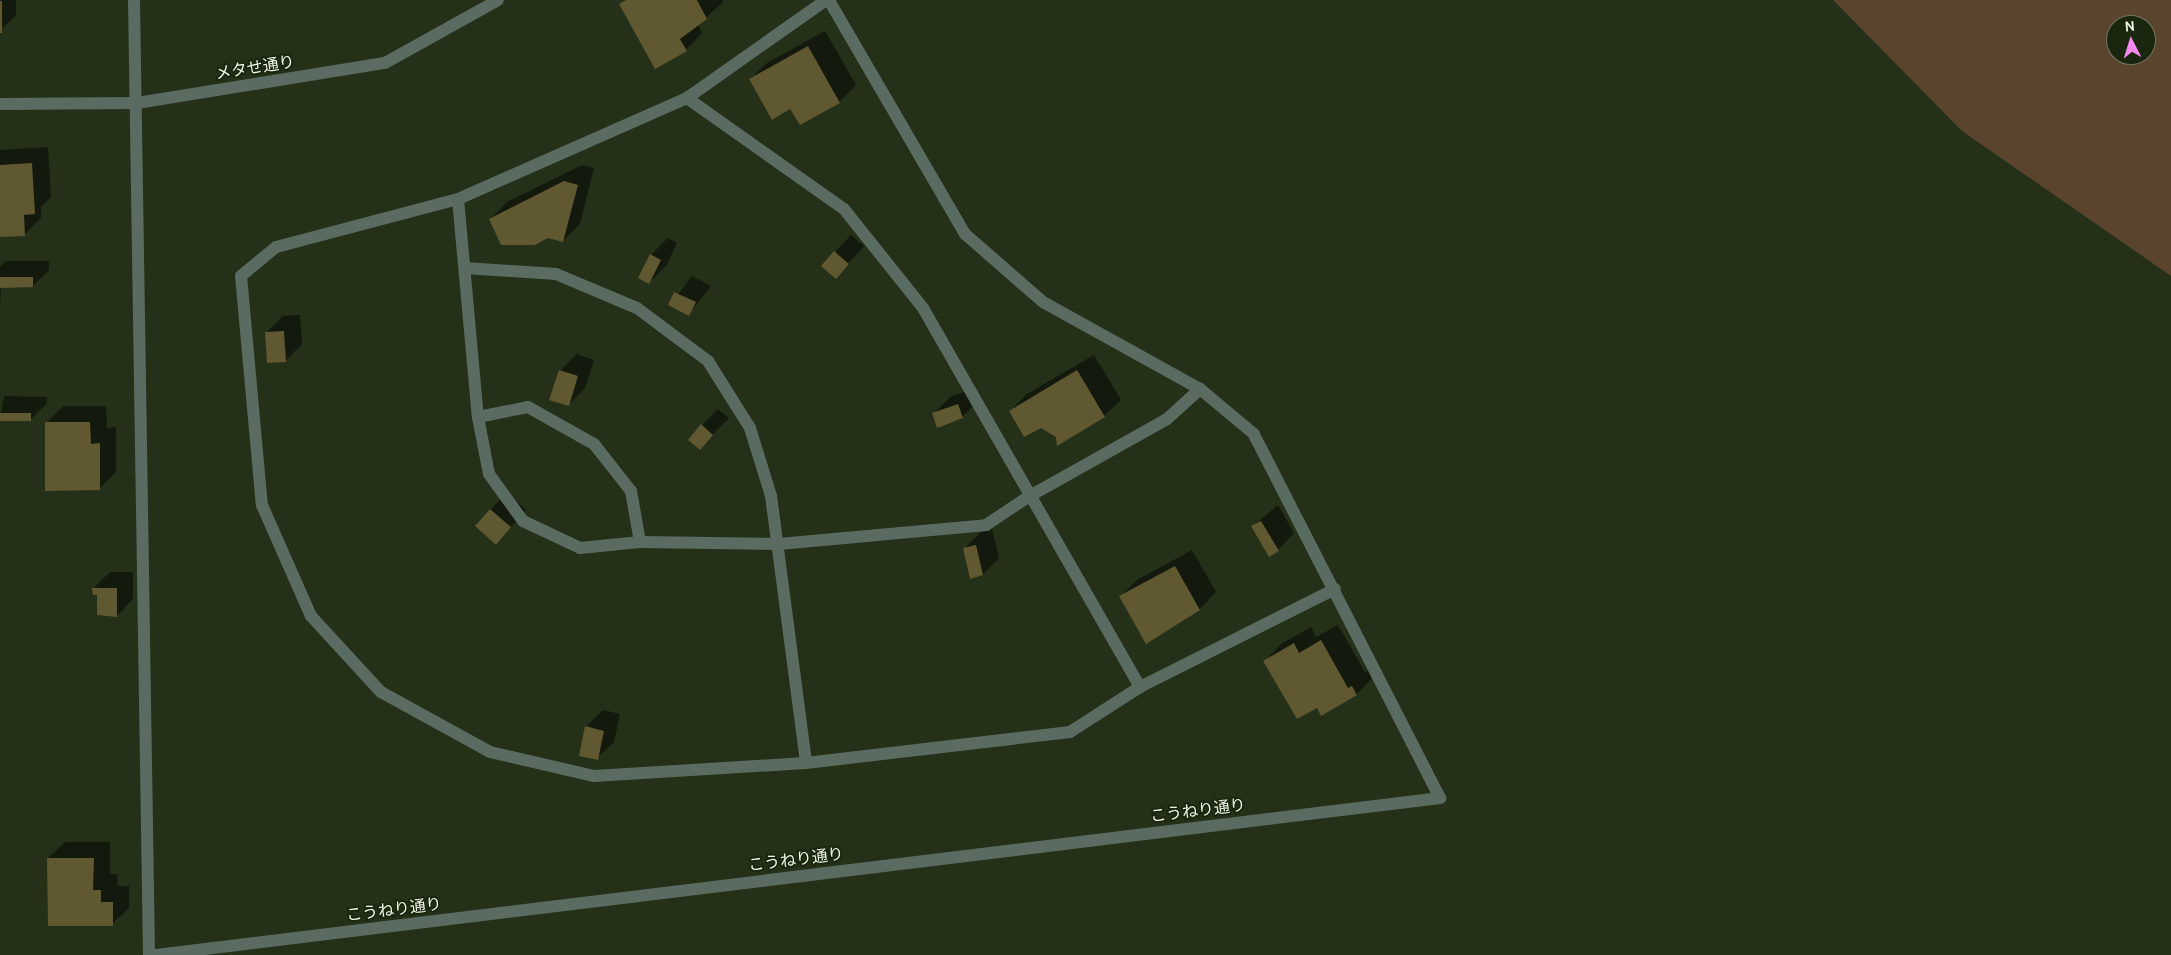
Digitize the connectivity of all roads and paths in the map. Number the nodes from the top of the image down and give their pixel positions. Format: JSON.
{"nodes":[{"id":1,"x":134,"y":0,"type":"edge"},
{"id":2,"x":498,"y":0,"type":"edge"},
{"id":3,"x":828,"y":0,"type":"edge"},
{"id":4,"x":687,"y":98,"type":"junction"},
{"id":5,"x":137,"y":103,"type":"junction"},
{"id":6,"x":0,"y":104,"type":"edge"},
{"id":7,"x":458,"y":199,"type":"junction"},
{"id":8,"x":466,"y":268,"type":"junction"},
{"id":9,"x":1200,"y":388,"type":"junction"},
{"id":10,"x":478,"y":417,"type":"junction"},
{"id":11,"x":1028,"y":497,"type":"junction"},
{"id":12,"x":640,"y":542,"type":"junction"},
{"id":13,"x":779,"y":544,"type":"junction"},
{"id":14,"x":1335,"y":588,"type":"junction"},
{"id":15,"x":1140,"y":687,"type":"junction"},
{"id":16,"x":806,"y":763,"type":"junction"},
{"id":17,"x":150,"y":955,"type":"edge"},
{"id":18,"x":156,"y":955,"type":"edge"}],
"edges":[{"from":1,"to":5,"type":"street"},
{"from":2,"to":5,"type":"street","name":"メタせ通り"},
{"from":3,"to":4,"type":"street"},
{"from":3,"to":9,"type":"street"},
{"from":4,"to":7,"type":"street"},
{"from":4,"to":11,"type":"street"},
{"from":5,"to":6,"type":"street","name":"メタせ通り"},
{"from":5,"to":17,"type":"street"},
{"from":7,"to":8,"type":"street"},
{"from":7,"to":16,"type":"street"},
{"from":8,"to":10,"type":"street"},
{"from":8,"to":13,"type":"street"},
{"from":9,"to":11,"type":"street"},
{"from":9,"to":14,"type":"street"},
{"from":10,"to":12,"type":"street"},
{"from":10,"to":12,"type":"street"},
{"from":11,"to":13,"type":"street"},
{"from":11,"to":15,"type":"street"},
{"from":12,"to":13,"type":"street"},
{"from":13,"to":16,"type":"street"},
{"from":14,"to":15,"type":"street"},
{"from":14,"to":18,"type":"street","name":"こうねり通り"},
{"from":15,"to":16,"type":"street"}]}
